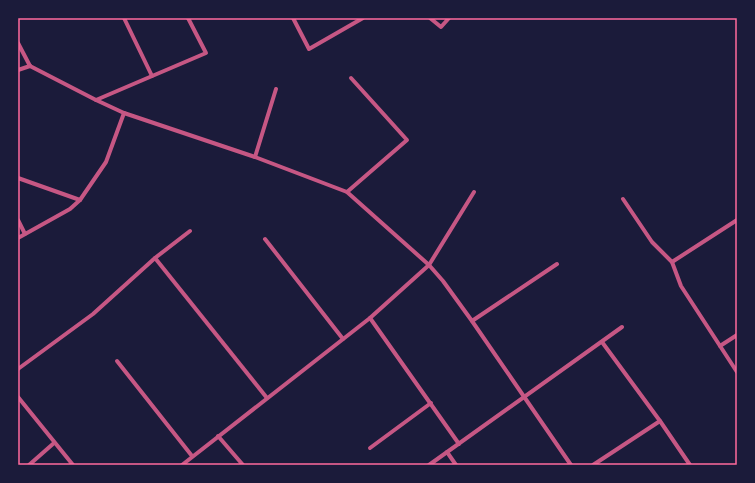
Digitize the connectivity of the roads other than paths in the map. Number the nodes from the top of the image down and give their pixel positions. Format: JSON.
{"nodes":[{"id":1,"x":124,"y":18,"type":"edge"},
{"id":2,"x":188,"y":18,"type":"edge"},
{"id":3,"x":293,"y":18,"type":"edge"},
{"id":4,"x":363,"y":18,"type":"edge"},
{"id":5,"x":430,"y":18,"type":"edge"},
{"id":6,"x":449,"y":18,"type":"edge"},
{"id":7,"x":18,"y":43,"type":"edge"},
{"id":8,"x":30,"y":66,"type":"junction"},
{"id":9,"x":18,"y":70,"type":"edge"},
{"id":10,"x":152,"y":76,"type":"junction"},
{"id":11,"x":351,"y":78,"type":"dead end"},
{"id":12,"x":276,"y":88,"type":"dead end"},
{"id":13,"x":96,"y":100,"type":"junction"},
{"id":14,"x":124,"y":112,"type":"junction"},
{"id":15,"x":255,"y":157,"type":"junction"},
{"id":16,"x":18,"y":178,"type":"edge"},
{"id":17,"x":347,"y":192,"type":"junction"},
{"id":18,"x":474,"y":192,"type":"dead end"},
{"id":19,"x":623,"y":199,"type":"dead end"},
{"id":20,"x":80,"y":200,"type":"junction"},
{"id":21,"x":18,"y":220,"type":"edge"},
{"id":22,"x":737,"y":220,"type":"edge"},
{"id":23,"x":190,"y":231,"type":"dead end"},
{"id":24,"x":26,"y":234,"type":"junction"},
{"id":25,"x":18,"y":238,"type":"edge"},
{"id":26,"x":265,"y":240,"type":"dead end"},
{"id":27,"x":155,"y":258,"type":"junction"},
{"id":28,"x":672,"y":262,"type":"junction"},
{"id":29,"x":557,"y":264,"type":"dead end"},
{"id":30,"x":429,"y":265,"type":"junction"},
{"id":31,"x":370,"y":318,"type":"junction"},
{"id":32,"x":472,"y":321,"type":"junction"},
{"id":33,"x":622,"y":327,"type":"dead end"},
{"id":34,"x":737,"y":335,"type":"edge"},
{"id":35,"x":343,"y":339,"type":"junction"},
{"id":36,"x":602,"y":342,"type":"junction"},
{"id":37,"x":720,"y":346,"type":"junction"},
{"id":38,"x":117,"y":361,"type":"dead end"},
{"id":39,"x":18,"y":369,"type":"edge"},
{"id":40,"x":737,"y":372,"type":"edge"},
{"id":41,"x":18,"y":397,"type":"edge"},
{"id":42,"x":524,"y":397,"type":"junction"},
{"id":43,"x":267,"y":398,"type":"junction"},
{"id":44,"x":431,"y":403,"type":"junction"},
{"id":45,"x":660,"y":421,"type":"junction"},
{"id":46,"x":218,"y":436,"type":"junction"},
{"id":47,"x":54,"y":442,"type":"junction"},
{"id":48,"x":459,"y":444,"type":"junction"},
{"id":49,"x":370,"y":448,"type":"dead end"},
{"id":50,"x":447,"y":452,"type":"junction"},
{"id":51,"x":192,"y":456,"type":"junction"},
{"id":52,"x":29,"y":465,"type":"edge"},
{"id":53,"x":73,"y":465,"type":"edge"},
{"id":54,"x":182,"y":465,"type":"edge"},
{"id":55,"x":243,"y":465,"type":"edge"},
{"id":56,"x":429,"y":465,"type":"edge"},
{"id":57,"x":456,"y":465,"type":"edge"},
{"id":58,"x":571,"y":465,"type":"edge"},
{"id":59,"x":593,"y":465,"type":"edge"},
{"id":60,"x":690,"y":465,"type":"edge"}],
"edges":[{"from":1,"to":10,"type":"street"},
{"from":2,"to":10,"type":"street"},
{"from":3,"to":4,"type":"street"},
{"from":5,"to":6,"type":"street"},
{"from":7,"to":8,"type":"street"},
{"from":8,"to":9,"type":"street"},
{"from":8,"to":13,"type":"street"},
{"from":10,"to":13,"type":"street"},
{"from":11,"to":17,"type":"street"},
{"from":12,"to":15,"type":"street"},
{"from":13,"to":14,"type":"street"},
{"from":14,"to":15,"type":"street"},
{"from":14,"to":20,"type":"street"},
{"from":15,"to":17,"type":"street"},
{"from":16,"to":20,"type":"street"},
{"from":17,"to":30,"type":"street"},
{"from":18,"to":30,"type":"street"},
{"from":19,"to":28,"type":"street"},
{"from":20,"to":24,"type":"street"},
{"from":21,"to":24,"type":"street"},
{"from":22,"to":28,"type":"street"},
{"from":23,"to":27,"type":"street"},
{"from":24,"to":25,"type":"street"},
{"from":26,"to":35,"type":"street"},
{"from":27,"to":39,"type":"street"},
{"from":27,"to":43,"type":"street"},
{"from":28,"to":37,"type":"street"},
{"from":29,"to":32,"type":"street"},
{"from":30,"to":31,"type":"street"},
{"from":30,"to":32,"type":"street"},
{"from":31,"to":35,"type":"street"},
{"from":31,"to":44,"type":"street"},
{"from":32,"to":42,"type":"street"},
{"from":33,"to":36,"type":"street"},
{"from":34,"to":37,"type":"street"},
{"from":35,"to":43,"type":"street"},
{"from":36,"to":42,"type":"street"},
{"from":36,"to":45,"type":"street"},
{"from":37,"to":40,"type":"street"},
{"from":38,"to":51,"type":"street"},
{"from":41,"to":47,"type":"street"},
{"from":42,"to":48,"type":"street"},
{"from":42,"to":58,"type":"street"},
{"from":43,"to":46,"type":"street"},
{"from":44,"to":48,"type":"street"},
{"from":44,"to":49,"type":"street"},
{"from":45,"to":59,"type":"street"},
{"from":45,"to":60,"type":"street"},
{"from":46,"to":51,"type":"street"},
{"from":46,"to":55,"type":"street"},
{"from":47,"to":52,"type":"street"},
{"from":47,"to":53,"type":"street"},
{"from":48,"to":50,"type":"street"},
{"from":50,"to":56,"type":"street"},
{"from":50,"to":57,"type":"street"},
{"from":51,"to":54,"type":"street"}]}
